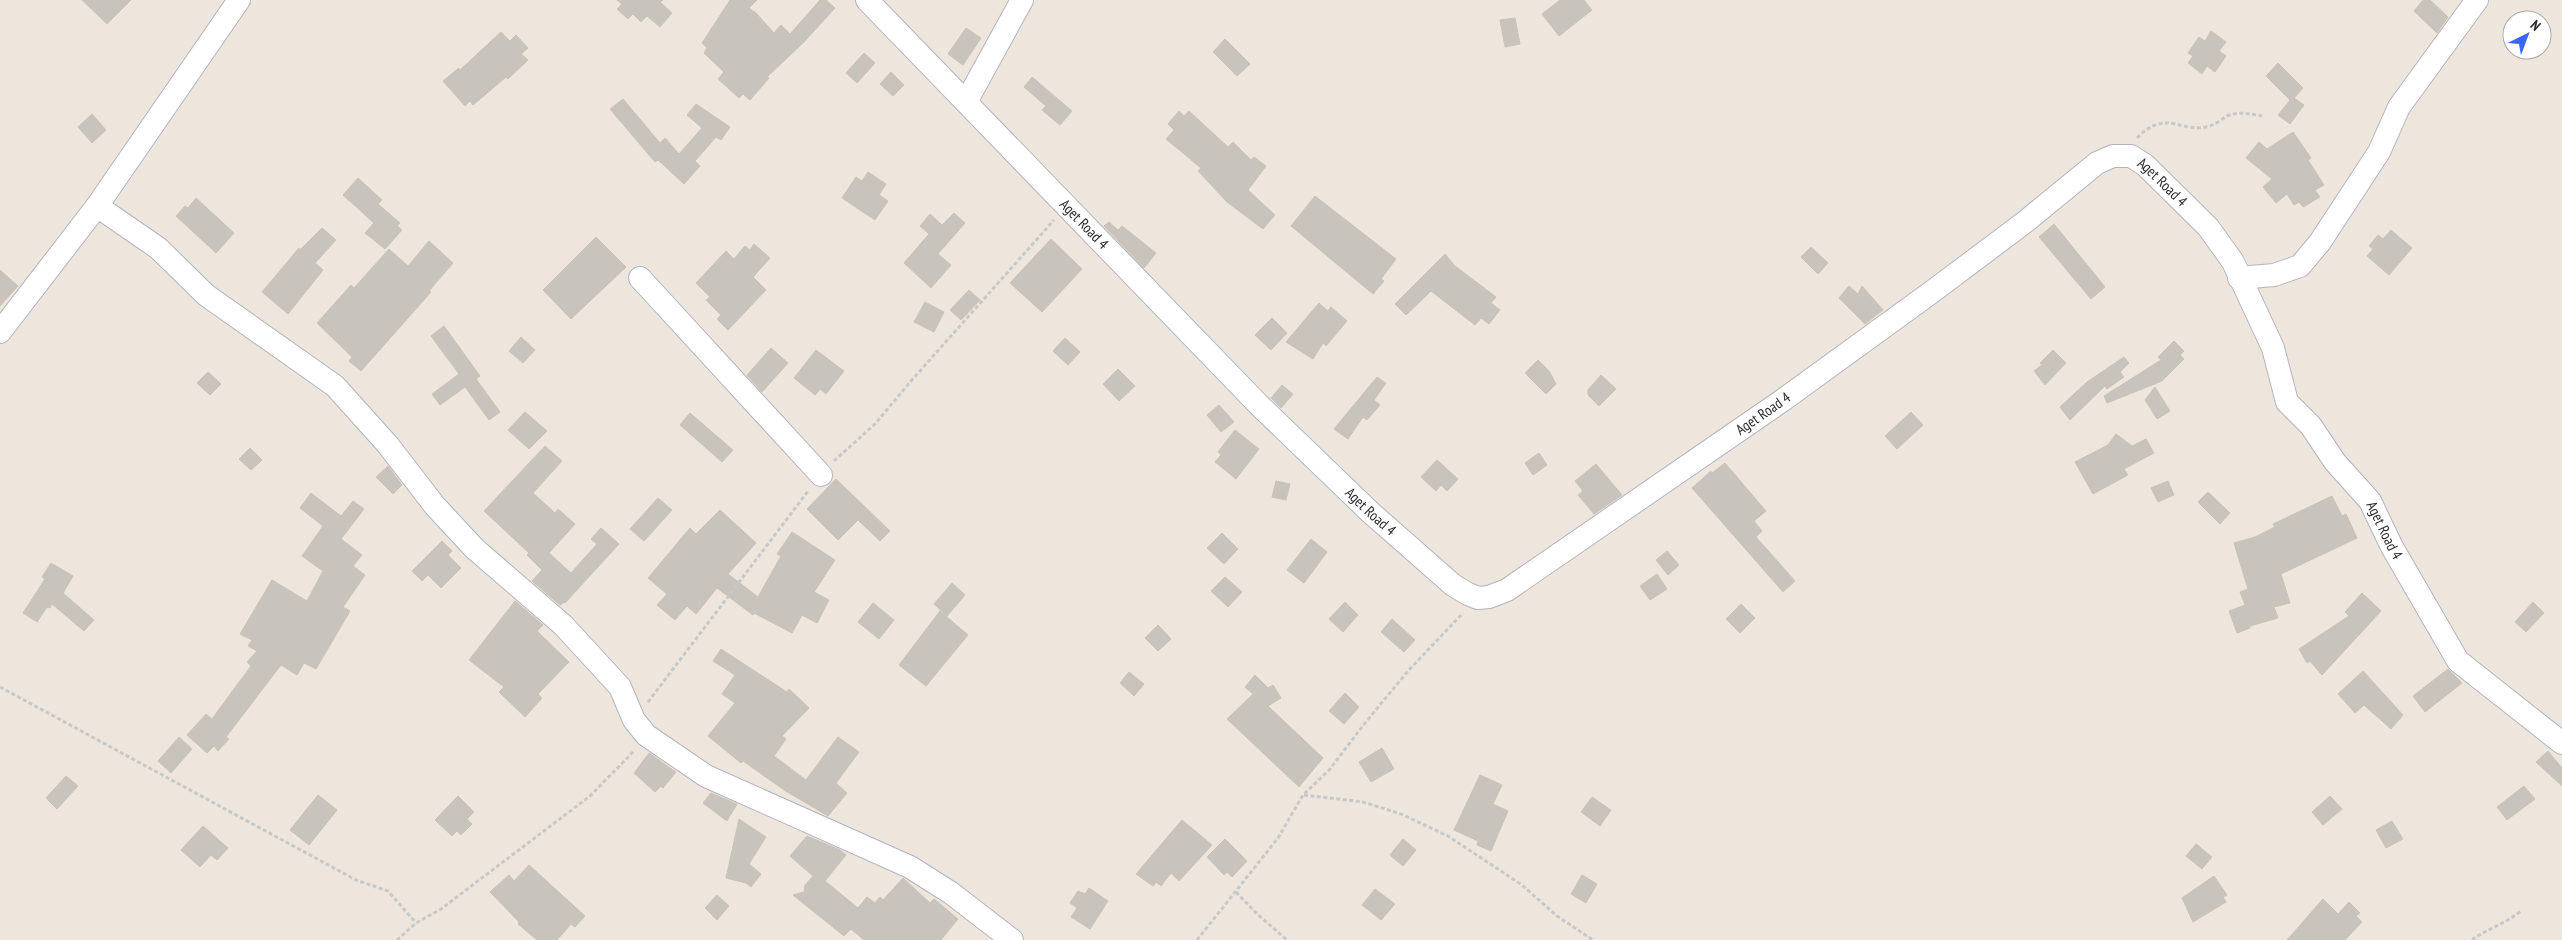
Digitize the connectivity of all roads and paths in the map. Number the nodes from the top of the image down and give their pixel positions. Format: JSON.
{"nodes":[{"id":1,"x":240,"y":0,"type":"edge"},
{"id":2,"x":867,"y":0,"type":"edge"},
{"id":3,"x":1022,"y":0,"type":"edge"},
{"id":4,"x":2477,"y":0,"type":"edge"},
{"id":5,"x":966,"y":102,"type":"junction"},
{"id":6,"x":2262,"y":116,"type":"dead end"},
{"id":7,"x":2123,"y":156,"type":"junction"},
{"id":8,"x":1068,"y":205,"type":"junction"},
{"id":9,"x":97,"y":206,"type":"junction"},
{"id":10,"x":640,"y":278,"type":"dead end"},
{"id":11,"x":2239,"y":278,"type":"junction"},
{"id":12,"x":0,"y":332,"type":"edge"},
{"id":13,"x":821,"y":476,"type":"junction"},
{"id":14,"x":1478,"y":598,"type":"junction"},
{"id":15,"x":0,"y":687,"type":"edge"},
{"id":16,"x":640,"y":728,"type":"junction"},
{"id":17,"x":2562,"y":743,"type":"edge"},
{"id":18,"x":1303,"y":794,"type":"junction"},
{"id":19,"x":1236,"y":892,"type":"junction"},
{"id":20,"x":2521,"y":911,"type":"dead end"},
{"id":21,"x":416,"y":923,"type":"junction"},
{"id":22,"x":397,"y":940,"type":"edge"},
{"id":23,"x":1012,"y":940,"type":"edge"},
{"id":24,"x":1197,"y":940,"type":"edge"},
{"id":25,"x":1287,"y":940,"type":"edge"},
{"id":26,"x":1593,"y":940,"type":"edge"},
{"id":27,"x":2472,"y":940,"type":"edge"}],
"edges":[{"from":1,"to":9,"type":"street"},
{"from":2,"to":5,"type":"street","name":"Aget Road 4"},
{"from":3,"to":5,"type":"street"},
{"from":4,"to":11,"type":"street"},
{"from":5,"to":8,"type":"street","name":"Aget Road 4"},
{"from":6,"to":7,"type":"path"},
{"from":7,"to":11,"type":"street","name":"Aget Road 4"},
{"from":7,"to":14,"type":"street","name":"Aget Road 4"},
{"from":8,"to":13,"type":"path"},
{"from":8,"to":14,"type":"street","name":"Aget Road 4"},
{"from":9,"to":12,"type":"street"},
{"from":9,"to":16,"type":"street"},
{"from":10,"to":13,"type":"street"},
{"from":11,"to":17,"type":"street","name":"Aget Road 4"},
{"from":13,"to":16,"type":"path"},
{"from":14,"to":18,"type":"path"},
{"from":15,"to":21,"type":"path"},
{"from":16,"to":21,"type":"path"},
{"from":16,"to":23,"type":"street"},
{"from":18,"to":19,"type":"path"},
{"from":18,"to":26,"type":"path"},
{"from":19,"to":24,"type":"path"},
{"from":19,"to":25,"type":"path"},
{"from":20,"to":27,"type":"path"},
{"from":21,"to":22,"type":"path"}]}
